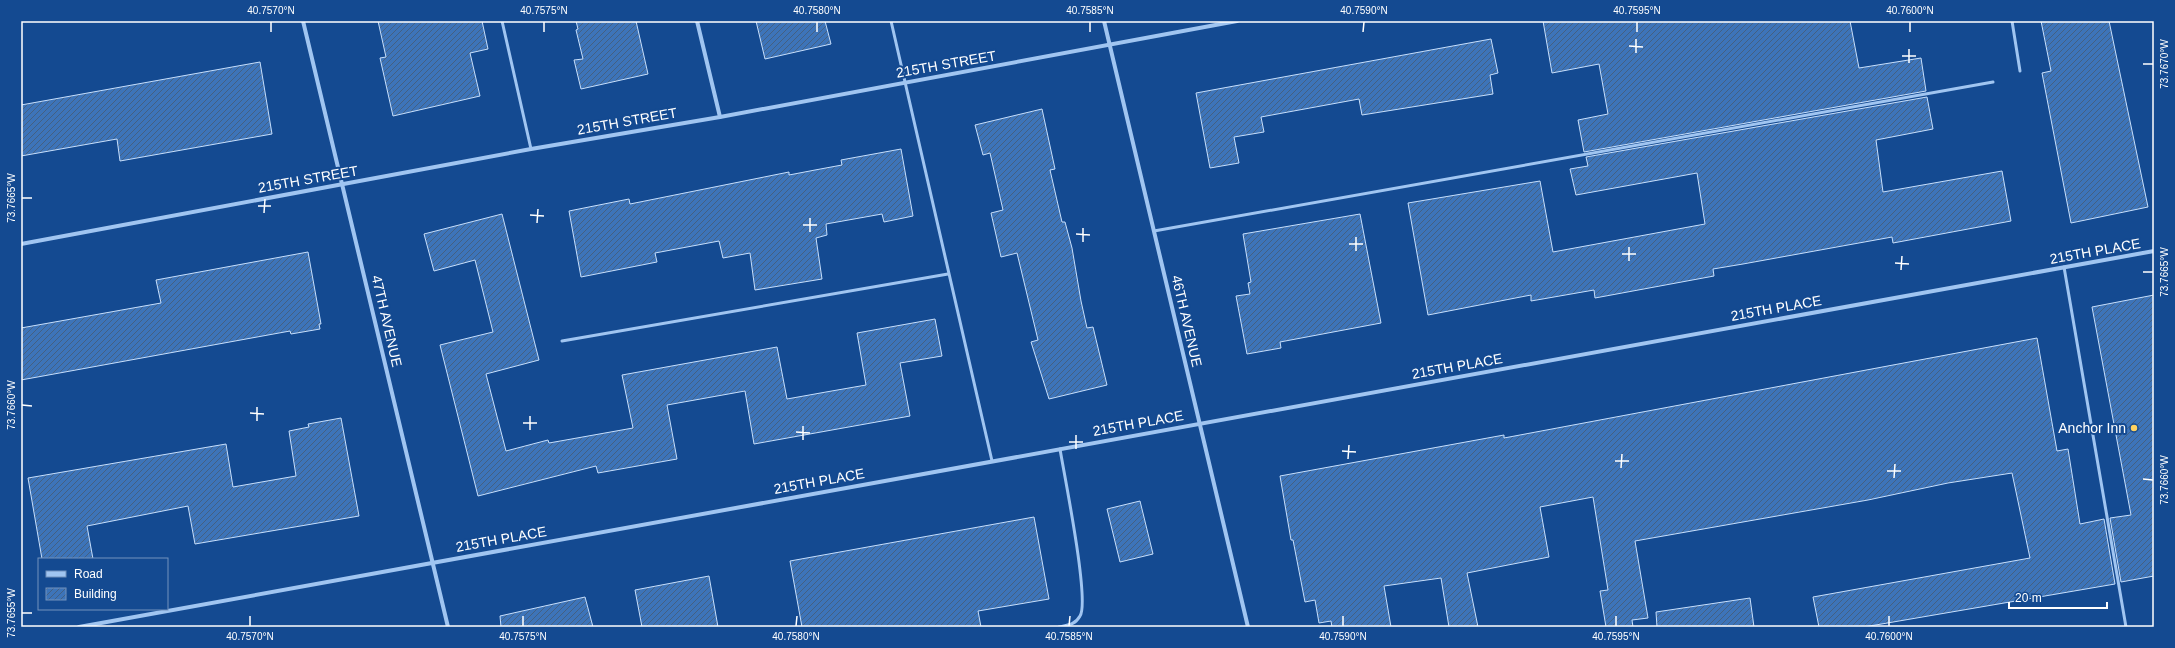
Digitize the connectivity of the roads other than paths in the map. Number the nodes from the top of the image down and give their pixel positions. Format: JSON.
{"nodes":[{"id":1,"x":303,"y":21,"type":"edge"},
{"id":2,"x":502,"y":21,"type":"edge"},
{"id":3,"x":697,"y":21,"type":"edge"},
{"id":4,"x":891,"y":21,"type":"edge"},
{"id":5,"x":1104,"y":21,"type":"edge"},
{"id":6,"x":1237,"y":21,"type":"edge"},
{"id":7,"x":2012,"y":21,"type":"edge"},
{"id":8,"x":1109,"y":45,"type":"junction"},
{"id":9,"x":2020,"y":71,"type":"dead end"},
{"id":10,"x":1993,"y":82,"type":"dead end"},
{"id":11,"x":905,"y":83,"type":"junction"},
{"id":12,"x":720,"y":116,"type":"junction"},
{"id":13,"x":531,"y":148,"type":"junction"},
{"id":14,"x":342,"y":184,"type":"junction"},
{"id":15,"x":1154,"y":231,"type":"junction"},
{"id":16,"x":21,"y":244,"type":"edge"},
{"id":17,"x":2154,"y":251,"type":"edge"},
{"id":18,"x":2064,"y":267,"type":"junction"},
{"id":19,"x":948,"y":274,"type":"junction"},
{"id":20,"x":562,"y":341,"type":"dead end"},
{"id":21,"x":1200,"y":423,"type":"junction"},
{"id":22,"x":1060,"y":449,"type":"junction"},
{"id":23,"x":992,"y":461,"type":"junction"},
{"id":24,"x":433,"y":563,"type":"junction"},
{"id":25,"x":79,"y":627,"type":"edge"},
{"id":26,"x":448,"y":627,"type":"edge"},
{"id":27,"x":1059,"y":627,"type":"edge"},
{"id":28,"x":1248,"y":627,"type":"edge"},
{"id":29,"x":2126,"y":627,"type":"edge"}],
"edges":[{"from":1,"to":14,"type":"street","name":"47TH AVENUE"},
{"from":2,"to":13,"type":"lane"},
{"from":3,"to":12,"type":"street"},
{"from":4,"to":11,"type":"lane"},
{"from":5,"to":8,"type":"street","name":"46TH AVENUE"},
{"from":6,"to":8,"type":"street","name":"215TH STREET"},
{"from":7,"to":9,"type":"lane"},
{"from":8,"to":11,"type":"street","name":"215TH STREET"},
{"from":8,"to":15,"type":"street","name":"46TH AVENUE"},
{"from":10,"to":15,"type":"lane"},
{"from":11,"to":12,"type":"street","name":"215TH STREET"},
{"from":11,"to":19,"type":"lane"},
{"from":12,"to":13,"type":"street","name":"215TH STREET"},
{"from":13,"to":14,"type":"street","name":"215TH STREET"},
{"from":14,"to":16,"type":"street","name":"215TH STREET"},
{"from":14,"to":24,"type":"street","name":"47TH AVENUE"},
{"from":15,"to":21,"type":"street","name":"46TH AVENUE"},
{"from":17,"to":18,"type":"street","name":"215TH PLACE"},
{"from":18,"to":21,"type":"street","name":"215TH PLACE"},
{"from":18,"to":29,"type":"lane"},
{"from":19,"to":20,"type":"lane"},
{"from":19,"to":23,"type":"lane"},
{"from":21,"to":22,"type":"street","name":"215TH PLACE"},
{"from":21,"to":28,"type":"street","name":"46TH AVENUE"},
{"from":22,"to":23,"type":"street","name":"215TH PLACE"},
{"from":22,"to":27,"type":"lane"},
{"from":23,"to":24,"type":"street","name":"215TH PLACE"},
{"from":24,"to":25,"type":"street","name":"215TH PLACE"},
{"from":24,"to":26,"type":"street","name":"47TH AVENUE"}]}
